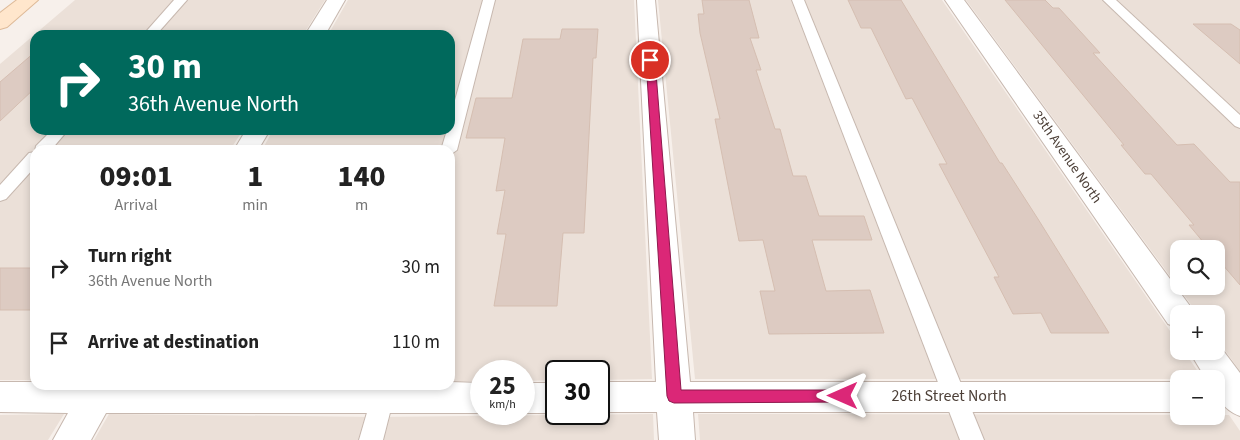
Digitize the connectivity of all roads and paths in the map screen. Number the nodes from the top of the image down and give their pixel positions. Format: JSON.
{"nodes":[{"id":1,"x":29,"y":0,"type":"edge"},
{"id":2,"x":181,"y":0,"type":"edge"},
{"id":3,"x":336,"y":0,"type":"edge"},
{"id":4,"x":490,"y":0,"type":"edge"},
{"id":5,"x":646,"y":0,"type":"edge"},
{"id":6,"x":798,"y":0,"type":"edge"},
{"id":7,"x":954,"y":0,"type":"edge"},
{"id":8,"x":1109,"y":0,"type":"edge"},
{"id":9,"x":0,"y":23,"type":"edge"},
{"id":10,"x":154,"y":30,"type":"edge"},
{"id":11,"x":318,"y":30,"type":"edge"},
{"id":12,"x":1240,"y":123,"type":"edge"},
{"id":13,"x":455,"y":128,"type":"edge"},
{"id":14,"x":56,"y":135,"type":"edge"},
{"id":15,"x":46,"y":145,"type":"edge"},
{"id":16,"x":30,"y":162,"type":"edge"},
{"id":17,"x":0,"y":195,"type":"edge"},
{"id":18,"x":1172,"y":305,"type":"edge"},
{"id":19,"x":1211,"y":360,"type":"edge"},
{"id":20,"x":101,"y":391,"type":"edge"},
{"id":21,"x":384,"y":392,"type":"edge"},
{"id":22,"x":674,"y":396,"type":"junction"},
{"id":23,"x":955,"y":396,"type":"junction"},
{"id":24,"x":0,"y":397,"type":"edge"},
{"id":25,"x":470,"y":397,"type":"edge"},
{"id":26,"x":610,"y":397,"type":"edge"},
{"id":27,"x":1170,"y":397,"type":"edge"},
{"id":28,"x":1234,"y":398,"type":"edge"},
{"id":29,"x":71,"y":440,"type":"edge"},
{"id":30,"x":371,"y":440,"type":"edge"},
{"id":31,"x":677,"y":440,"type":"edge"},
{"id":32,"x":972,"y":440,"type":"edge"}],
"edges":[{"from":1,"to":9,"type":"main road"},
{"from":2,"to":10,"type":"lane"},
{"from":3,"to":11,"type":"street"},
{"from":4,"to":13,"type":"lane"},
{"from":5,"to":22,"type":"street"},
{"from":6,"to":23,"type":"lane"},
{"from":7,"to":18,"type":"street","name":"35th Avenue North"},
{"from":8,"to":12,"type":"lane"},
{"from":14,"to":15,"type":"lane"},
{"from":16,"to":17,"type":"lane"},
{"from":19,"to":28,"type":"street"},
{"from":20,"to":21,"type":"street"},
{"from":20,"to":24,"type":"street"},
{"from":20,"to":29,"type":"street"},
{"from":21,"to":25,"type":"street"},
{"from":21,"to":30,"type":"lane"},
{"from":22,"to":23,"type":"street","name":"26th Street North"},
{"from":22,"to":26,"type":"street","name":"26th Street North"},
{"from":22,"to":31,"type":"street"},
{"from":23,"to":27,"type":"street","name":"26th Street North"},
{"from":23,"to":32,"type":"lane"}]}
